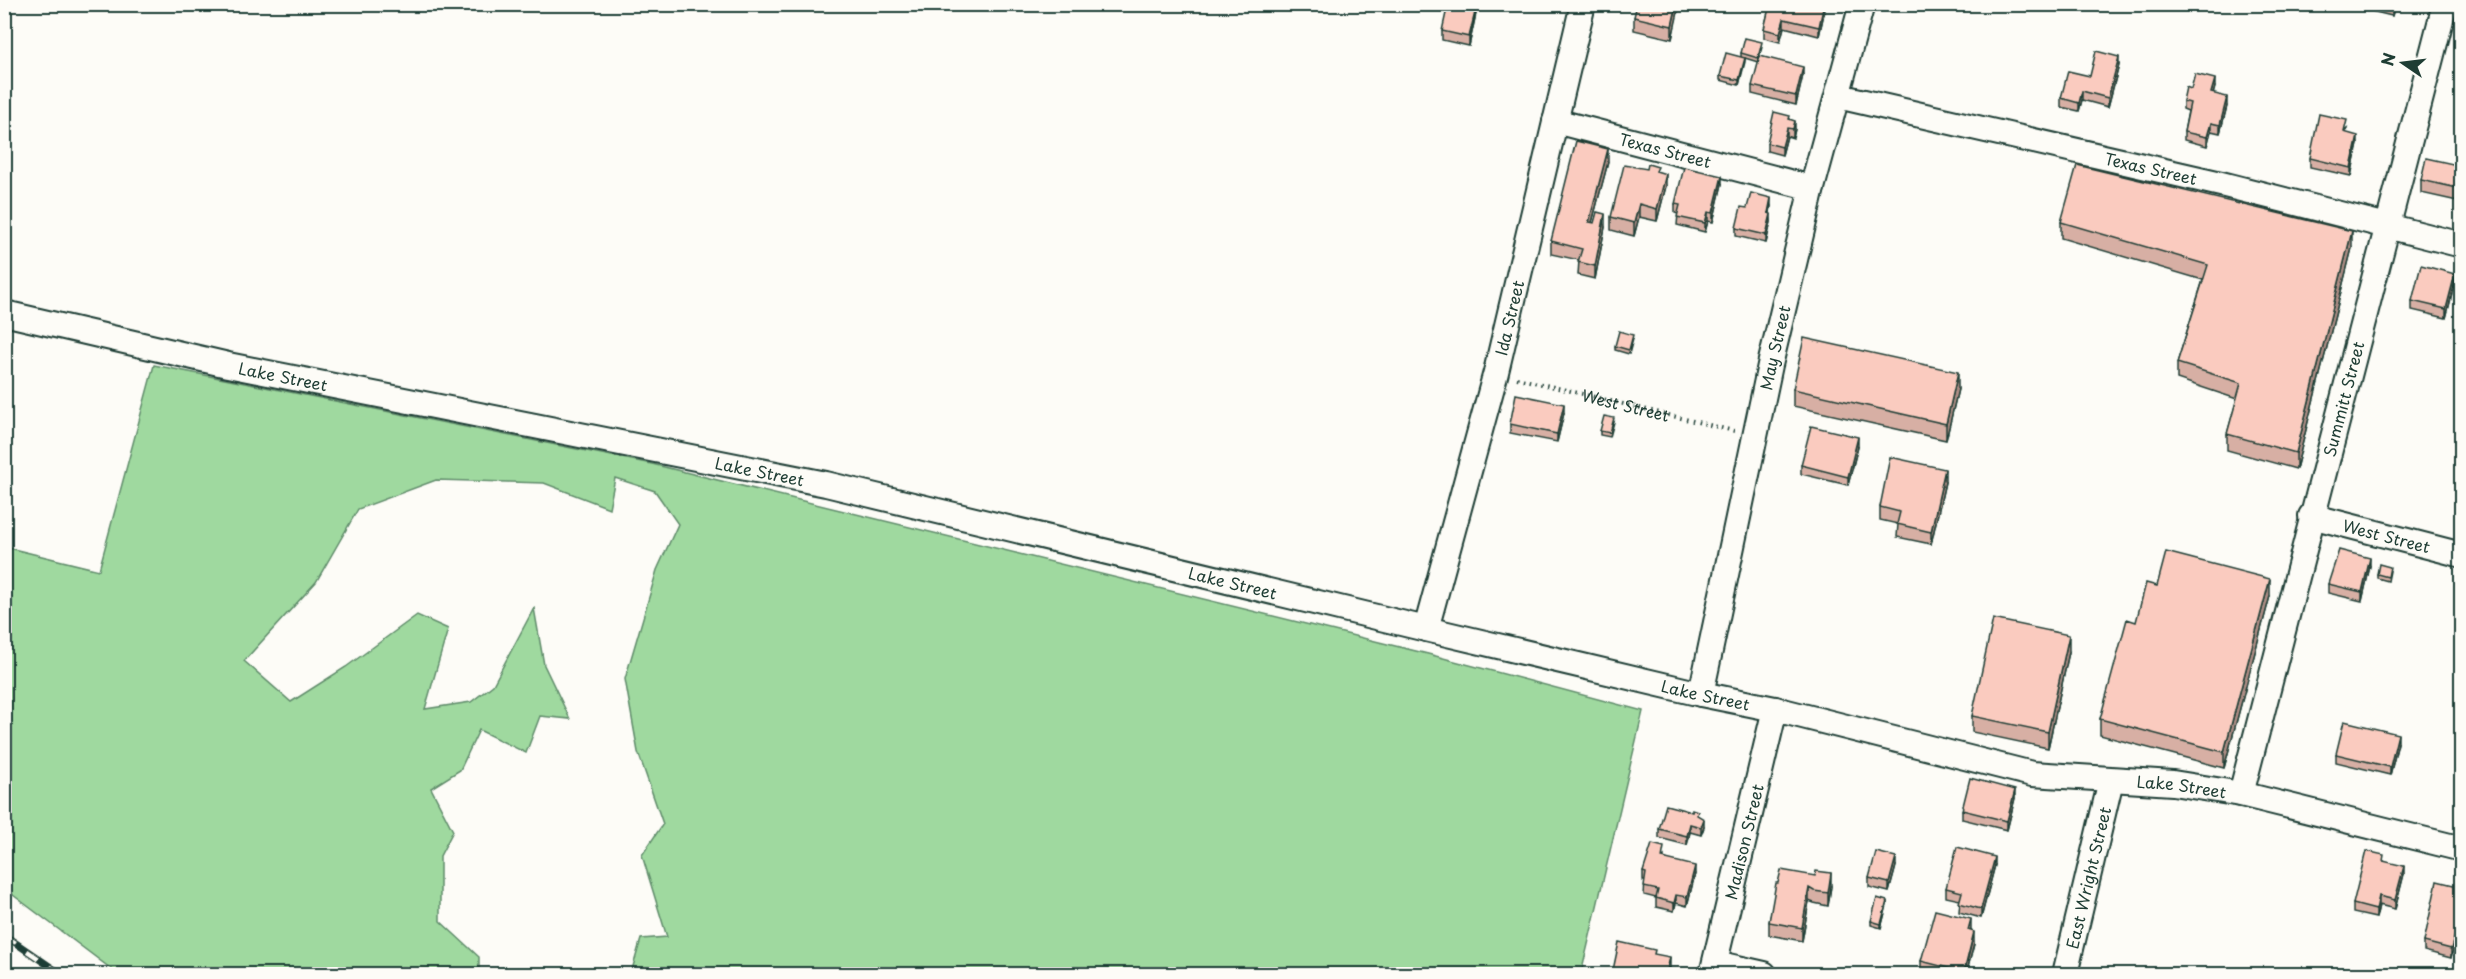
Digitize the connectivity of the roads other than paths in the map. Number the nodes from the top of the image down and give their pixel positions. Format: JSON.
{"nodes":[{"id":1,"x":1583,"y":4,"type":"edge"},
{"id":2,"x":1862,"y":4,"type":"edge"},
{"id":3,"x":2445,"y":4,"type":"edge"},
{"id":4,"x":1838,"y":96,"type":"junction"},
{"id":5,"x":1554,"y":121,"type":"junction"},
{"id":6,"x":1812,"y":188,"type":"junction"},
{"id":7,"x":2388,"y":227,"type":"junction"},
{"id":8,"x":2462,"y":245,"type":"edge"},
{"id":9,"x":4,"y":313,"type":"edge"},
{"id":10,"x":2311,"y":516,"type":"junction"},
{"id":11,"x":2462,"y":555,"type":"edge"},
{"id":12,"x":1426,"y":629,"type":"junction"},
{"id":13,"x":1701,"y":694,"type":"junction"},
{"id":14,"x":1775,"y":709,"type":"junction"},
{"id":15,"x":2111,"y":780,"type":"junction"},
{"id":16,"x":2241,"y":794,"type":"junction"},
{"id":17,"x":2462,"y":849,"type":"edge"},
{"id":18,"x":1714,"y":969,"type":"edge"},
{"id":19,"x":1764,"y":975,"type":"edge"},
{"id":20,"x":2065,"y":975,"type":"edge"}],
"edges":[{"from":1,"to":5,"type":"street","name":"Ida Street"},
{"from":2,"to":4,"type":"street","name":"May Street"},
{"from":3,"to":7,"type":"street","name":"Summitt Street"},
{"from":4,"to":6,"type":"street","name":"May Street"},
{"from":4,"to":7,"type":"street","name":"Texas Street"},
{"from":5,"to":6,"type":"street","name":"Texas Street"},
{"from":5,"to":12,"type":"street","name":"Ida Street"},
{"from":6,"to":13,"type":"street","name":"May Street"},
{"from":7,"to":8,"type":"street","name":"Texas Street"},
{"from":7,"to":10,"type":"street","name":"Summitt Street"},
{"from":9,"to":12,"type":"street","name":"Lake Street"},
{"from":10,"to":11,"type":"street","name":"West Street"},
{"from":10,"to":16,"type":"street","name":"Summitt Street"},
{"from":12,"to":13,"type":"street","name":"Lake Street"},
{"from":13,"to":14,"type":"street","name":"Lake Street"},
{"from":14,"to":15,"type":"street","name":"Lake Street"},
{"from":14,"to":18,"type":"street","name":"Madison Street"},
{"from":15,"to":16,"type":"street","name":"Lake Street"},
{"from":15,"to":20,"type":"street","name":"East Wright Street"},
{"from":16,"to":17,"type":"street","name":"Lake Street"},
{"from":18,"to":19,"type":"street"}]}
